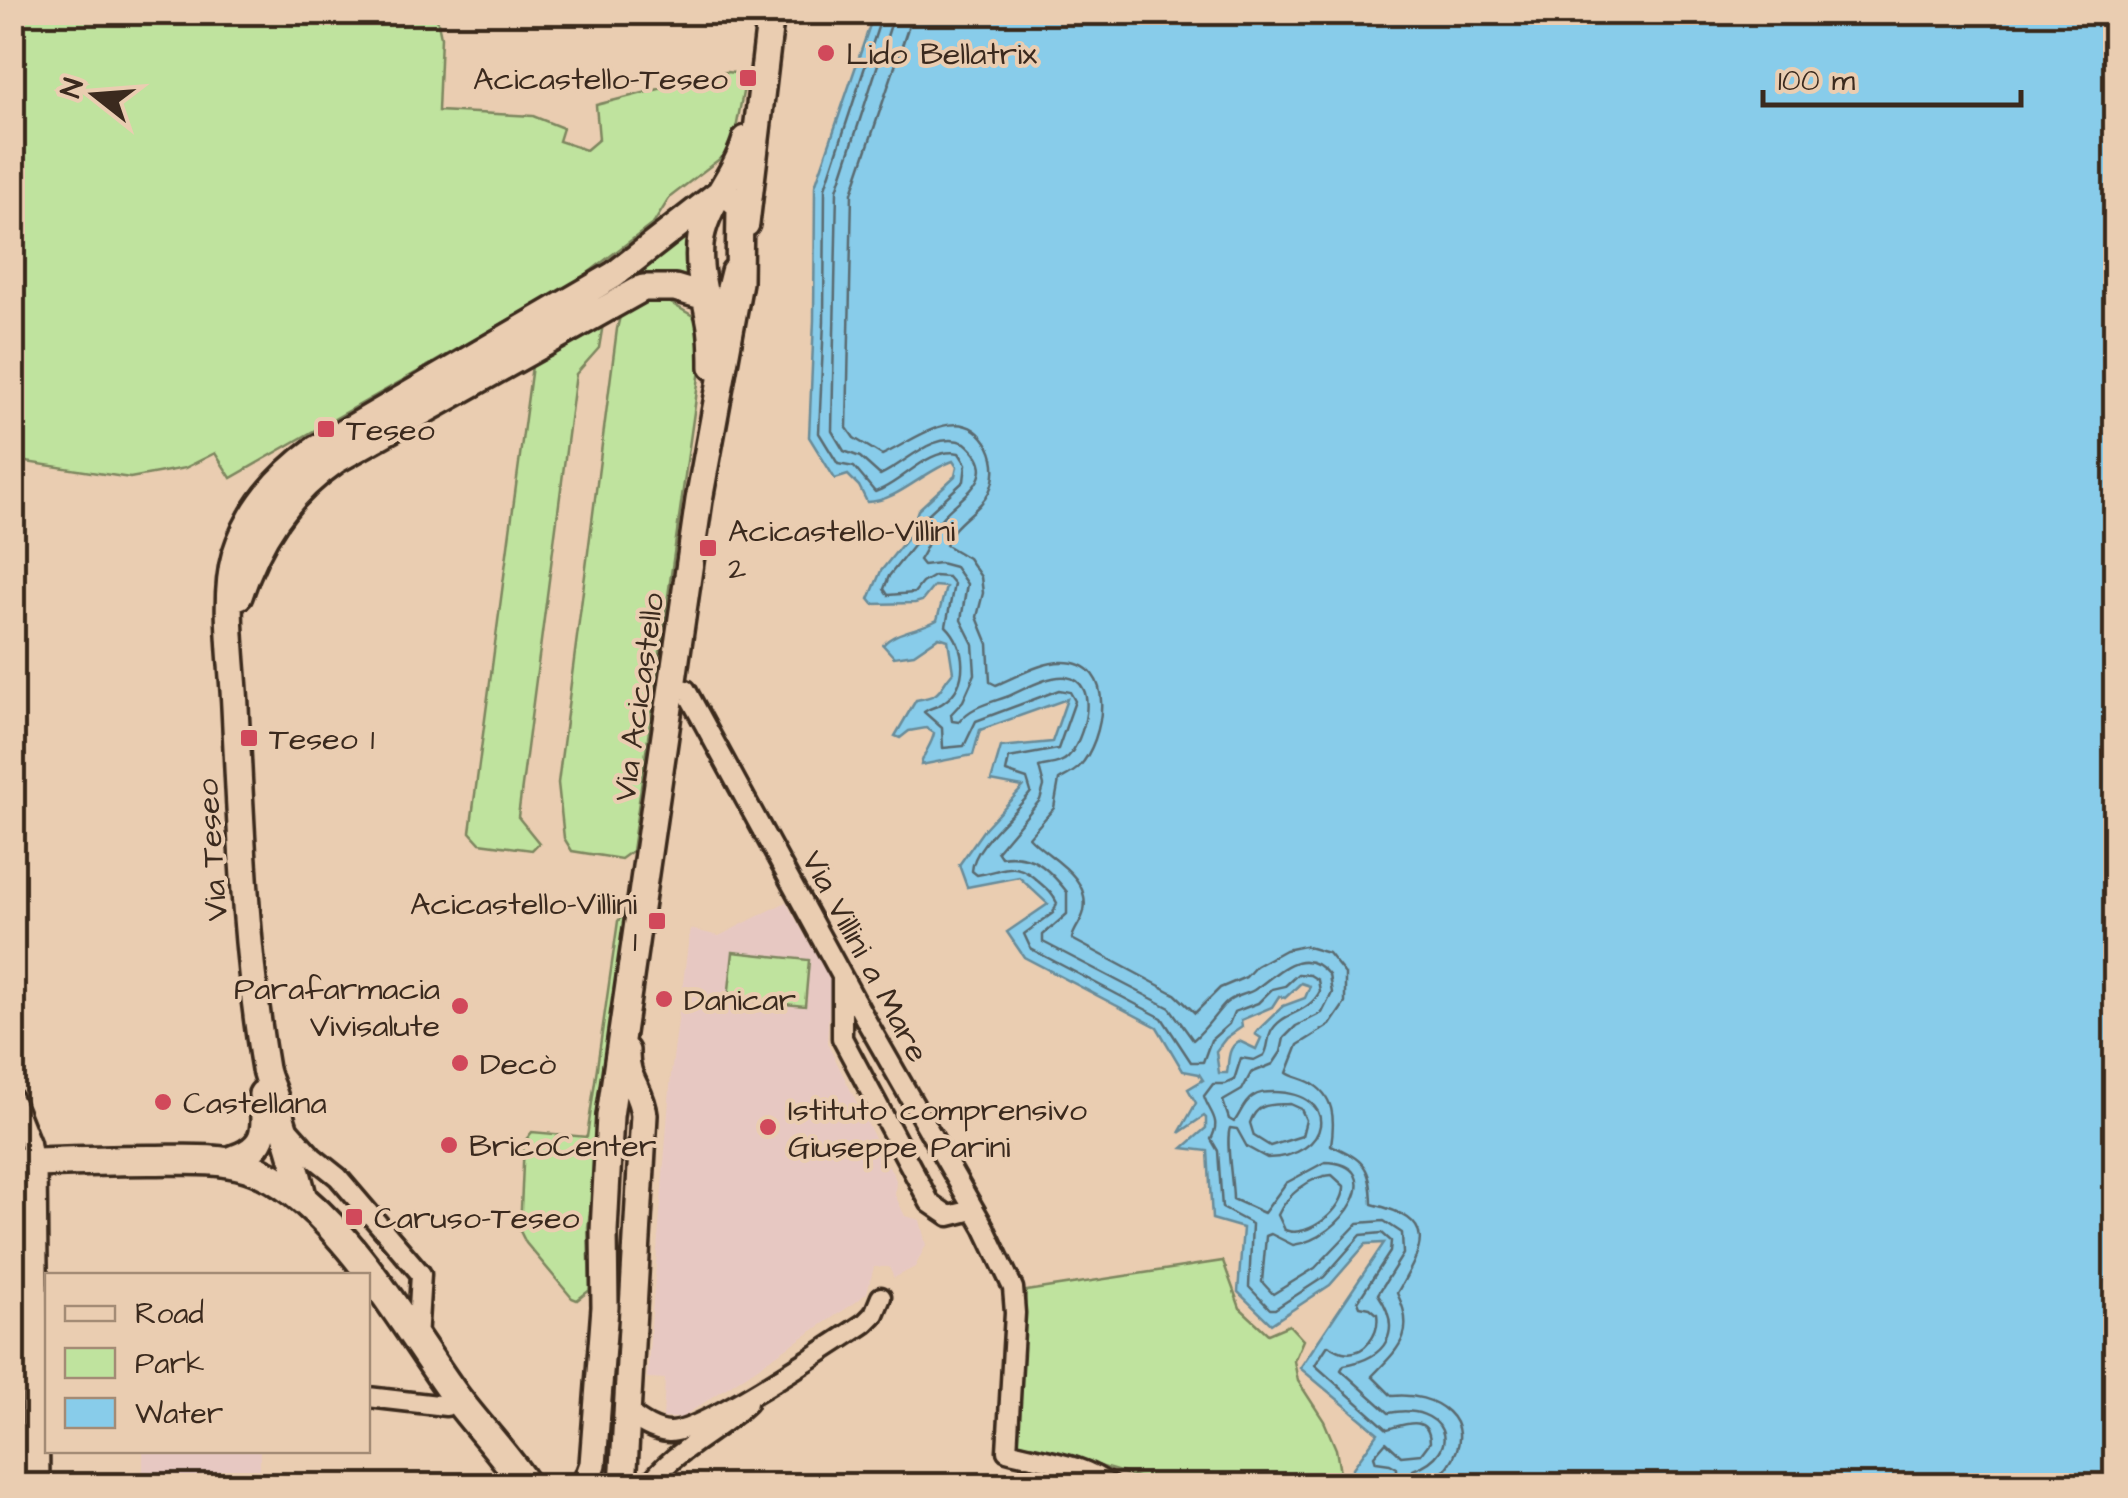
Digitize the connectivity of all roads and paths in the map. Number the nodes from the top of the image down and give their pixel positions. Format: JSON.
{"nodes":[{"id":1,"x":770,"y":12,"type":"edge"},
{"id":2,"x":762,"y":74,"type":"junction"},
{"id":3,"x":719,"y":192,"type":"junction"},
{"id":4,"x":740,"y":250,"type":"junction"},
{"id":5,"x":708,"y":311,"type":"junction"},
{"id":6,"x":714,"y":407,"type":"junction"},
{"id":7,"x":231,"y":620,"type":"junction"},
{"id":8,"x":672,"y":688,"type":"junction"},
{"id":9,"x":842,"y":974,"type":"junction"},
{"id":10,"x":628,"y":997,"type":"junction"},
{"id":11,"x":266,"y":1074,"type":"junction"},
{"id":12,"x":12,"y":1098,"type":"edge"},
{"id":13,"x":643,"y":1102,"type":"junction"},
{"id":14,"x":282,"y":1122,"type":"junction"},
{"id":15,"x":23,"y":1162,"type":"edge"},
{"id":16,"x":226,"y":1162,"type":"junction"},
{"id":17,"x":607,"y":1186,"type":"junction"},
{"id":18,"x":304,"y":1200,"type":"junction"},
{"id":19,"x":972,"y":1210,"type":"junction"},
{"id":20,"x":369,"y":1273,"type":"edge"},
{"id":21,"x":370,"y":1274,"type":"edge"},
{"id":22,"x":881,"y":1297,"type":"dead end"},
{"id":23,"x":418,"y":1341,"type":"junction"},
{"id":24,"x":31,"y":1374,"type":"edge"},
{"id":25,"x":761,"y":1390,"type":"junction"},
{"id":26,"x":370,"y":1397,"type":"edge"},
{"id":27,"x":456,"y":1397,"type":"junction"},
{"id":28,"x":628,"y":1412,"type":"junction"},
{"id":29,"x":505,"y":1455,"type":"junction"},
{"id":30,"x":585,"y":1485,"type":"edge"},
{"id":31,"x":1110,"y":1485,"type":"edge"},
{"id":32,"x":36,"y":1486,"type":"edge"},
{"id":33,"x":526,"y":1486,"type":"edge"},
{"id":34,"x":537,"y":1486,"type":"edge"},
{"id":35,"x":623,"y":1486,"type":"edge"},
{"id":36,"x":648,"y":1486,"type":"edge"}],
"edges":[{"from":1,"to":2,"type":"main road"},
{"from":2,"to":3,"type":"main road"},
{"from":2,"to":4,"type":"main road"},
{"from":3,"to":4,"type":"main road"},
{"from":3,"to":5,"type":"main road"},
{"from":3,"to":7,"type":"main road","name":"Via Teseo"},
{"from":4,"to":5,"type":"main road"},
{"from":4,"to":6,"type":"main road"},
{"from":5,"to":6,"type":"main road"},
{"from":5,"to":7,"type":"main road"},
{"from":6,"to":8,"type":"main road","name":"Via Acicastello"},
{"from":7,"to":11,"type":"main road","name":"Via Teseo"},
{"from":8,"to":9,"type":"street","name":"Via Villini a Mare"},
{"from":8,"to":10,"type":"main road","name":"Via Acicastello"},
{"from":9,"to":19,"type":"street","name":"Via Villini a Mare"},
{"from":9,"to":19,"type":"street"},
{"from":10,"to":13,"type":"main road","name":"Via Acicastello"},
{"from":10,"to":17,"type":"main road","name":"Via Acicastello"},
{"from":11,"to":14,"type":"main road"},
{"from":11,"to":16,"type":"main road"},
{"from":12,"to":15,"type":"street"},
{"from":13,"to":17,"type":"main road"},
{"from":13,"to":28,"type":"main road","name":"Via Acicastello"},
{"from":14,"to":18,"type":"main road"},
{"from":14,"to":23,"type":"street"},
{"from":15,"to":16,"type":"main road"},
{"from":15,"to":24,"type":"main road"},
{"from":16,"to":18,"type":"main road"},
{"from":17,"to":30,"type":"main road","name":"Via Acicastello"},
{"from":18,"to":20,"type":"main road"},
{"from":19,"to":31,"type":"street","name":"Via Villini a Mare"},
{"from":21,"to":23,"type":"main road"},
{"from":22,"to":25,"type":"street"},
{"from":23,"to":27,"type":"main road"},
{"from":24,"to":32,"type":"main road"},
{"from":25,"to":28,"type":"street"},
{"from":25,"to":36,"type":"street"},
{"from":26,"to":27,"type":"street"},
{"from":27,"to":29,"type":"main road"},
{"from":28,"to":35,"type":"main road","name":"Via Acicastello"},
{"from":29,"to":33,"type":"main road"},
{"from":29,"to":34,"type":"main road"}]}
